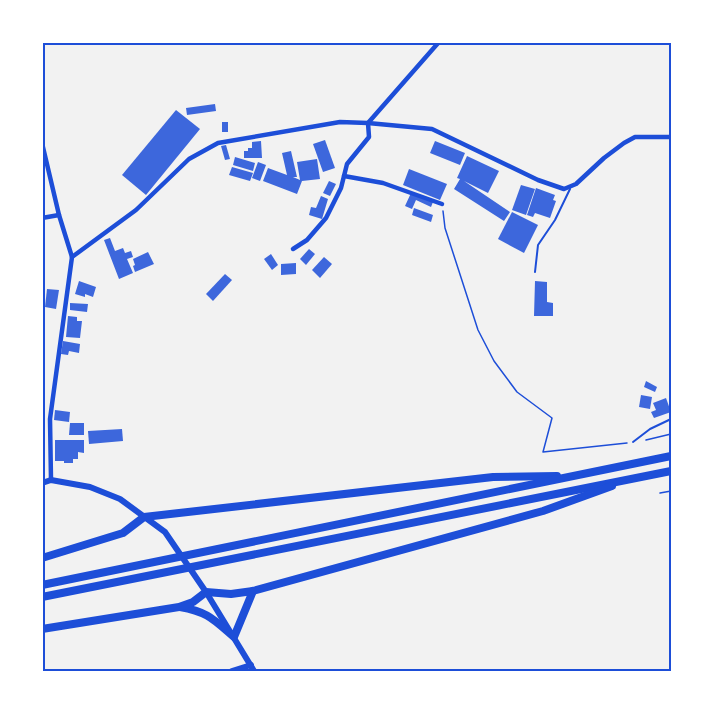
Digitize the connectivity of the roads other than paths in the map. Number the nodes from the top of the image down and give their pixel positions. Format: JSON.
{"nodes":[{"id":1,"x":439,"y":42,"type":"edge"},
{"id":2,"x":368,"y":123,"type":"junction"},
{"id":3,"x":671,"y":137,"type":"edge"},
{"id":4,"x":42,"y":142,"type":"edge"},
{"id":5,"x":344,"y":177,"type":"junction"},
{"id":6,"x":571,"y":186,"type":"junction"},
{"id":7,"x":442,"y":204,"type":"road end"},
{"id":8,"x":59,"y":214,"type":"junction"},
{"id":9,"x":42,"y":218,"type":"edge"},
{"id":10,"x":292,"y":249,"type":"dead end"},
{"id":11,"x":72,"y":256,"type":"junction"},
{"id":12,"x":535,"y":272,"type":"dead end"},
{"id":13,"x":671,"y":419,"type":"edge"},
{"id":14,"x":633,"y":442,"type":"road end"},
{"id":15,"x":671,"y":456,"type":"edge"},
{"id":16,"x":671,"y":471,"type":"edge"},
{"id":17,"x":577,"y":475,"type":"junction"},
{"id":18,"x":636,"y":478,"type":"junction"},
{"id":19,"x":51,"y":480,"type":"junction"},
{"id":20,"x":42,"y":483,"type":"edge"},
{"id":21,"x":144,"y":518,"type":"junction"},
{"id":22,"x":42,"y":558,"type":"edge"},
{"id":23,"x":42,"y":585,"type":"edge"},
{"id":24,"x":253,"y":591,"type":"junction"},
{"id":25,"x":206,"y":592,"type":"junction"},
{"id":26,"x":42,"y":597,"type":"edge"},
{"id":27,"x":179,"y":607,"type":"junction"},
{"id":28,"x":42,"y":629,"type":"edge"},
{"id":29,"x":234,"y":637,"type":"junction"},
{"id":30,"x":252,"y":668,"type":"edge"},
{"id":31,"x":232,"y":671,"type":"edge"}],
"edges":[{"from":1,"to":2,"type":"street"},
{"from":2,"to":5,"type":"street"},
{"from":2,"to":6,"type":"street"},
{"from":2,"to":11,"type":"street"},
{"from":3,"to":6,"type":"street"},
{"from":4,"to":8,"type":"street"},
{"from":5,"to":7,"type":"street"},
{"from":5,"to":10,"type":"street"},
{"from":6,"to":12,"type":"lane"},
{"from":8,"to":9,"type":"street"},
{"from":8,"to":11,"type":"street"},
{"from":11,"to":19,"type":"street"},
{"from":13,"to":14,"type":"lane"},
{"from":15,"to":17,"type":"highway"},
{"from":16,"to":18,"type":"highway"},
{"from":17,"to":21,"type":"highway"},
{"from":17,"to":23,"type":"highway"},
{"from":18,"to":24,"type":"highway"},
{"from":18,"to":26,"type":"highway"},
{"from":19,"to":20,"type":"street"},
{"from":19,"to":21,"type":"street"},
{"from":21,"to":22,"type":"highway"},
{"from":21,"to":25,"type":"street"},
{"from":24,"to":25,"type":"highway"},
{"from":24,"to":29,"type":"highway"},
{"from":25,"to":27,"type":"highway"},
{"from":25,"to":29,"type":"street"},
{"from":27,"to":28,"type":"highway"},
{"from":27,"to":29,"type":"highway"},
{"from":29,"to":30,"type":"street"},
{"from":30,"to":31,"type":"street"}]}
